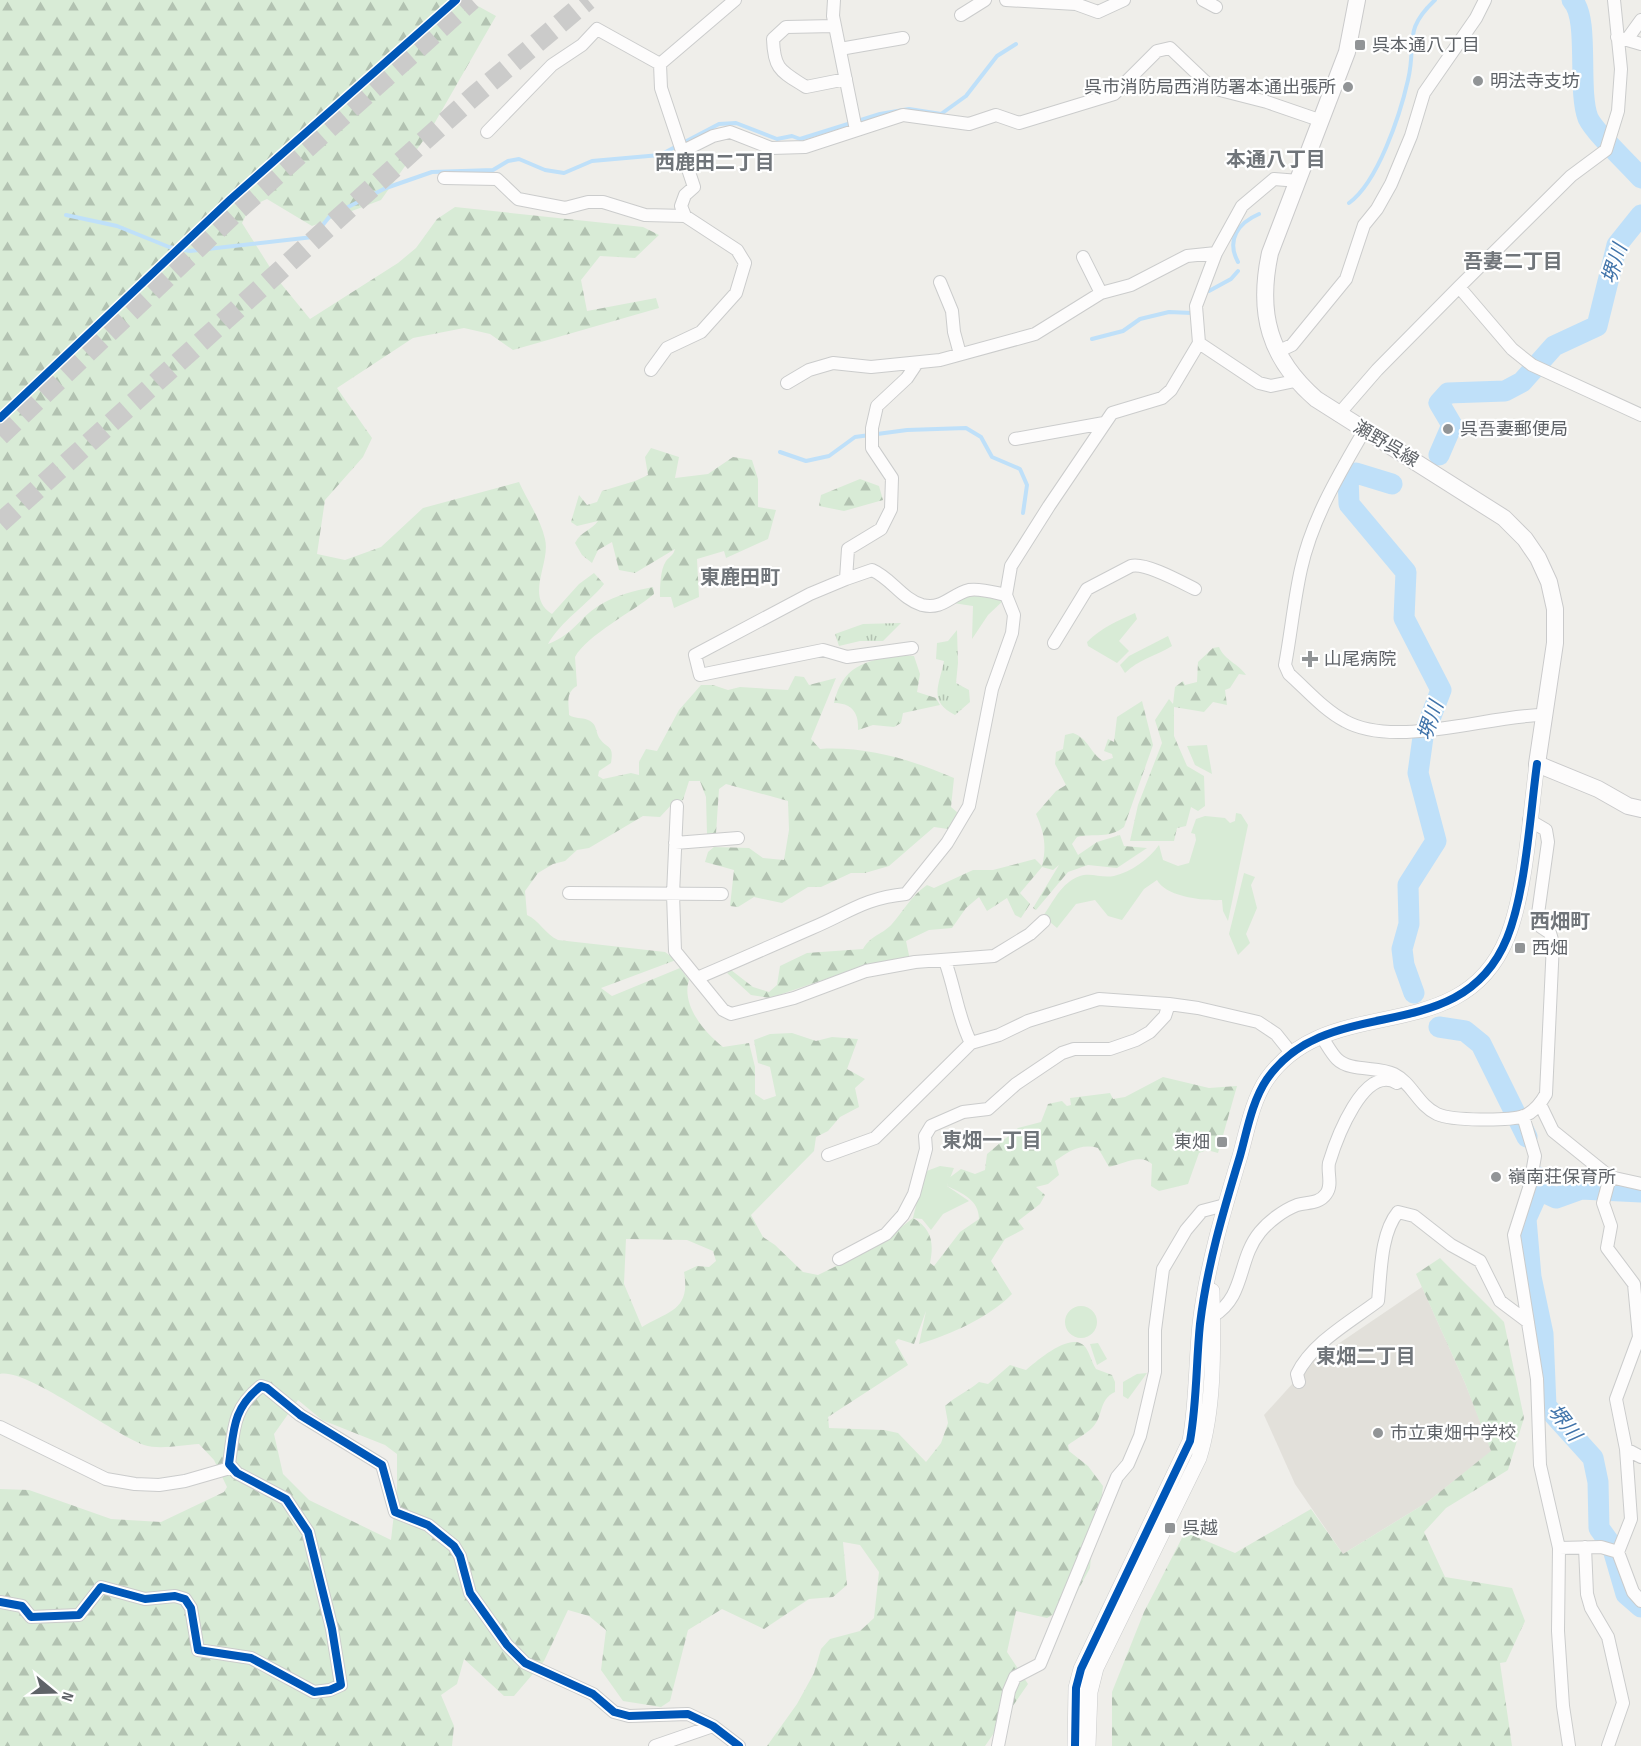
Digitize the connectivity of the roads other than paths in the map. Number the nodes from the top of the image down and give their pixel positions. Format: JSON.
{"nodes":[{"id":1,"x":735,"y":0,"type":"edge"},
{"id":2,"x":834,"y":0,"type":"edge"},
{"id":3,"x":985,"y":0,"type":"edge"},
{"id":4,"x":1006,"y":0,"type":"edge"},
{"id":5,"x":1124,"y":0,"type":"edge"},
{"id":6,"x":1203,"y":0,"type":"edge"},
{"id":7,"x":1357,"y":0,"type":"edge"},
{"id":8,"x":1485,"y":0,"type":"edge"},
{"id":9,"x":1614,"y":0,"type":"edge"},
{"id":10,"x":1216,"y":7,"type":"dead end"},
{"id":11,"x":961,"y":15,"type":"dead end"},
{"id":12,"x":1641,"y":20,"type":"edge"},
{"id":13,"x":835,"y":26,"type":"junction"},
{"id":14,"x":1622,"y":37,"type":"junction"},
{"id":15,"x":903,"y":38,"type":"dead end"},
{"id":16,"x":1641,"y":44,"type":"edge"},
{"id":17,"x":840,"y":49,"type":"junction"},
{"id":18,"x":660,"y":64,"type":"junction"},
{"id":19,"x":846,"y":79,"type":"junction"},
{"id":20,"x":1322,"y":121,"type":"junction"},
{"id":21,"x":856,"y":130,"type":"junction"},
{"id":22,"x":487,"y":132,"type":"dead end"},
{"id":23,"x":683,"y":151,"type":"junction"},
{"id":24,"x":444,"y":178,"type":"dead end"},
{"id":25,"x":1299,"y":181,"type":"junction"},
{"id":26,"x":685,"y":216,"type":"junction"},
{"id":27,"x":1216,"y":254,"type":"junction"},
{"id":28,"x":1083,"y":257,"type":"dead end"},
{"id":29,"x":940,"y":282,"type":"dead end"},
{"id":30,"x":1459,"y":287,"type":"junction"},
{"id":31,"x":1101,"y":293,"type":"junction"},
{"id":32,"x":1199,"y":343,"type":"junction"},
{"id":33,"x":1277,"y":352,"type":"junction"},
{"id":34,"x":960,"y":354,"type":"junction"},
{"id":35,"x":916,"y":363,"type":"junction"},
{"id":36,"x":651,"y":370,"type":"dead end"},
{"id":37,"x":1295,"y":381,"type":"junction"},
{"id":38,"x":787,"y":383,"type":"dead end"},
{"id":39,"x":1338,"y":415,"type":"junction"},
{"id":40,"x":1641,"y":415,"type":"edge"},
{"id":41,"x":1104,"y":423,"type":"junction"},
{"id":42,"x":1364,"y":431,"type":"junction"},
{"id":43,"x":1015,"y":439,"type":"dead end"},
{"id":44,"x":846,"y":579,"type":"junction"},
{"id":45,"x":1195,"y":589,"type":"dead end"},
{"id":46,"x":1006,"y":595,"type":"junction"},
{"id":47,"x":1054,"y":643,"type":"dead end"},
{"id":48,"x":912,"y":648,"type":"dead end"},
{"id":49,"x":1545,"y":715,"type":"junction"},
{"id":50,"x":1537,"y":764,"type":"junction"},
{"id":51,"x":677,"y":806,"type":"dead end"},
{"id":52,"x":1641,"y":809,"type":"edge"},
{"id":53,"x":1529,"y":820,"type":"junction"},
{"id":54,"x":738,"y":838,"type":"dead end"},
{"id":55,"x":675,"y":843,"type":"junction"},
{"id":56,"x":569,"y":893,"type":"dead end"},
{"id":57,"x":673,"y":894,"type":"junction"},
{"id":58,"x":722,"y":894,"type":"dead end"},
{"id":59,"x":1044,"y":921,"type":"dead end"},
{"id":60,"x":945,"y":961,"type":"junction"},
{"id":61,"x":697,"y":978,"type":"junction"},
{"id":62,"x":1169,"y":1004,"type":"junction"},
{"id":63,"x":1321,"y":1036,"type":"junction"},
{"id":64,"x":971,"y":1043,"type":"junction"},
{"id":65,"x":1292,"y":1054,"type":"junction"},
{"id":66,"x":1414,"y":1094,"type":"junction"},
{"id":67,"x":1540,"y":1104,"type":"junction"},
{"id":68,"x":1523,"y":1116,"type":"junction"},
{"id":69,"x":828,"y":1155,"type":"dead end"},
{"id":70,"x":1610,"y":1177,"type":"junction"},
{"id":71,"x":1641,"y":1184,"type":"edge"},
{"id":72,"x":1225,"y":1205,"type":"junction"},
{"id":73,"x":1212,"y":1252,"type":"junction"},
{"id":74,"x":839,"y":1259,"type":"dead end"},
{"id":75,"x":1213,"y":1316,"type":"junction"},
{"id":76,"x":1528,"y":1322,"type":"junction"},
{"id":77,"x":1299,"y":1382,"type":"dead end"},
{"id":78,"x":0,"y":1427,"type":"edge"},
{"id":79,"x":1626,"y":1449,"type":"junction"},
{"id":80,"x":1641,"y":1457,"type":"edge"},
{"id":81,"x":230,"y":1468,"type":"junction"},
{"id":82,"x":1585,"y":1547,"type":"junction"},
{"id":83,"x":1559,"y":1548,"type":"junction"},
{"id":84,"x":1618,"y":1552,"type":"junction"},
{"id":85,"x":1641,"y":1601,"type":"edge"},
{"id":86,"x":0,"y":1602,"type":"edge"},
{"id":87,"x":713,"y":1726,"type":"junction"},
{"id":88,"x":655,"y":1746,"type":"edge"},
{"id":89,"x":739,"y":1746,"type":"edge"},
{"id":90,"x":998,"y":1746,"type":"edge"},
{"id":91,"x":1075,"y":1746,"type":"edge"},
{"id":92,"x":1088,"y":1746,"type":"edge"},
{"id":93,"x":1569,"y":1746,"type":"edge"},
{"id":94,"x":1608,"y":1746,"type":"edge"}],
"edges":[{"from":1,"to":18,"type":"street"},
{"from":2,"to":13,"type":"street"},
{"from":3,"to":11,"type":"street"},
{"from":4,"to":5,"type":"street"},
{"from":6,"to":10,"type":"street"},
{"from":7,"to":20,"type":"main road","name":"瀬野呉線"},
{"from":8,"to":33,"type":"street"},
{"from":9,"to":14,"type":"street"},
{"from":12,"to":14,"type":"street"},
{"from":13,"to":17,"type":"street"},
{"from":13,"to":19,"type":"street"},
{"from":14,"to":16,"type":"street"},
{"from":14,"to":30,"type":"street"},
{"from":15,"to":17,"type":"street"},
{"from":17,"to":19,"type":"street"},
{"from":18,"to":22,"type":"street"},
{"from":18,"to":23,"type":"street"},
{"from":19,"to":21,"type":"street"},
{"from":20,"to":21,"type":"street"},
{"from":20,"to":25,"type":"main road","name":"瀬野呉線"},
{"from":21,"to":23,"type":"street"},
{"from":23,"to":26,"type":"street"},
{"from":24,"to":26,"type":"street"},
{"from":25,"to":27,"type":"street"},
{"from":25,"to":33,"type":"main road","name":"瀬野呉線"},
{"from":26,"to":36,"type":"street"},
{"from":27,"to":31,"type":"street"},
{"from":27,"to":32,"type":"street"},
{"from":28,"to":31,"type":"street"},
{"from":29,"to":34,"type":"street"},
{"from":30,"to":39,"type":"street"},
{"from":30,"to":40,"type":"street"},
{"from":31,"to":34,"type":"street"},
{"from":32,"to":37,"type":"street"},
{"from":32,"to":41,"type":"street"},
{"from":33,"to":37,"type":"main road","name":"瀬野呉線"},
{"from":34,"to":35,"type":"street"},
{"from":35,"to":38,"type":"street"},
{"from":35,"to":44,"type":"street"},
{"from":37,"to":39,"type":"main road","name":"瀬野呉線"},
{"from":39,"to":42,"type":"main road","name":"瀬野呉線"},
{"from":41,"to":43,"type":"street"},
{"from":41,"to":46,"type":"street"},
{"from":42,"to":49,"type":"main road","name":"瀬野呉線"},
{"from":42,"to":49,"type":"street"},
{"from":44,"to":46,"type":"street"},
{"from":44,"to":48,"type":"street"},
{"from":45,"to":47,"type":"street"},
{"from":46,"to":61,"type":"street"},
{"from":49,"to":50,"type":"main road","name":"瀬野呉線"},
{"from":50,"to":52,"type":"main road"},
{"from":50,"to":53,"type":"street"},
{"from":51,"to":55,"type":"street"},
{"from":53,"to":63,"type":"street"},
{"from":53,"to":67,"type":"street"},
{"from":54,"to":55,"type":"street"},
{"from":55,"to":57,"type":"street"},
{"from":56,"to":57,"type":"street"},
{"from":57,"to":58,"type":"street"},
{"from":57,"to":61,"type":"street"},
{"from":59,"to":60,"type":"street"},
{"from":60,"to":61,"type":"street"},
{"from":60,"to":64,"type":"street"},
{"from":62,"to":64,"type":"street"},
{"from":62,"to":65,"type":"street"},
{"from":62,"to":74,"type":"street"},
{"from":63,"to":65,"type":"street"},
{"from":63,"to":66,"type":"street"},
{"from":64,"to":69,"type":"street"},
{"from":65,"to":72,"type":"street"},
{"from":66,"to":68,"type":"street"},
{"from":66,"to":75,"type":"street"},
{"from":67,"to":68,"type":"street"},
{"from":67,"to":70,"type":"street"},
{"from":68,"to":76,"type":"street"},
{"from":70,"to":71,"type":"street"},
{"from":70,"to":79,"type":"street"},
{"from":72,"to":73,"type":"street"},
{"from":72,"to":90,"type":"street"},
{"from":73,"to":75,"type":"street"},
{"from":73,"to":91,"type":"street"},
{"from":75,"to":92,"type":"street"},
{"from":76,"to":77,"type":"street"},
{"from":76,"to":83,"type":"street"},
{"from":78,"to":81,"type":"street"},
{"from":79,"to":80,"type":"street"},
{"from":79,"to":84,"type":"street"},
{"from":81,"to":86,"type":"street"},
{"from":81,"to":87,"type":"street"},
{"from":82,"to":83,"type":"street"},
{"from":82,"to":84,"type":"street"},
{"from":82,"to":94,"type":"street"},
{"from":83,"to":93,"type":"street"},
{"from":84,"to":85,"type":"street"},
{"from":87,"to":88,"type":"street"},
{"from":87,"to":89,"type":"street"}]}
